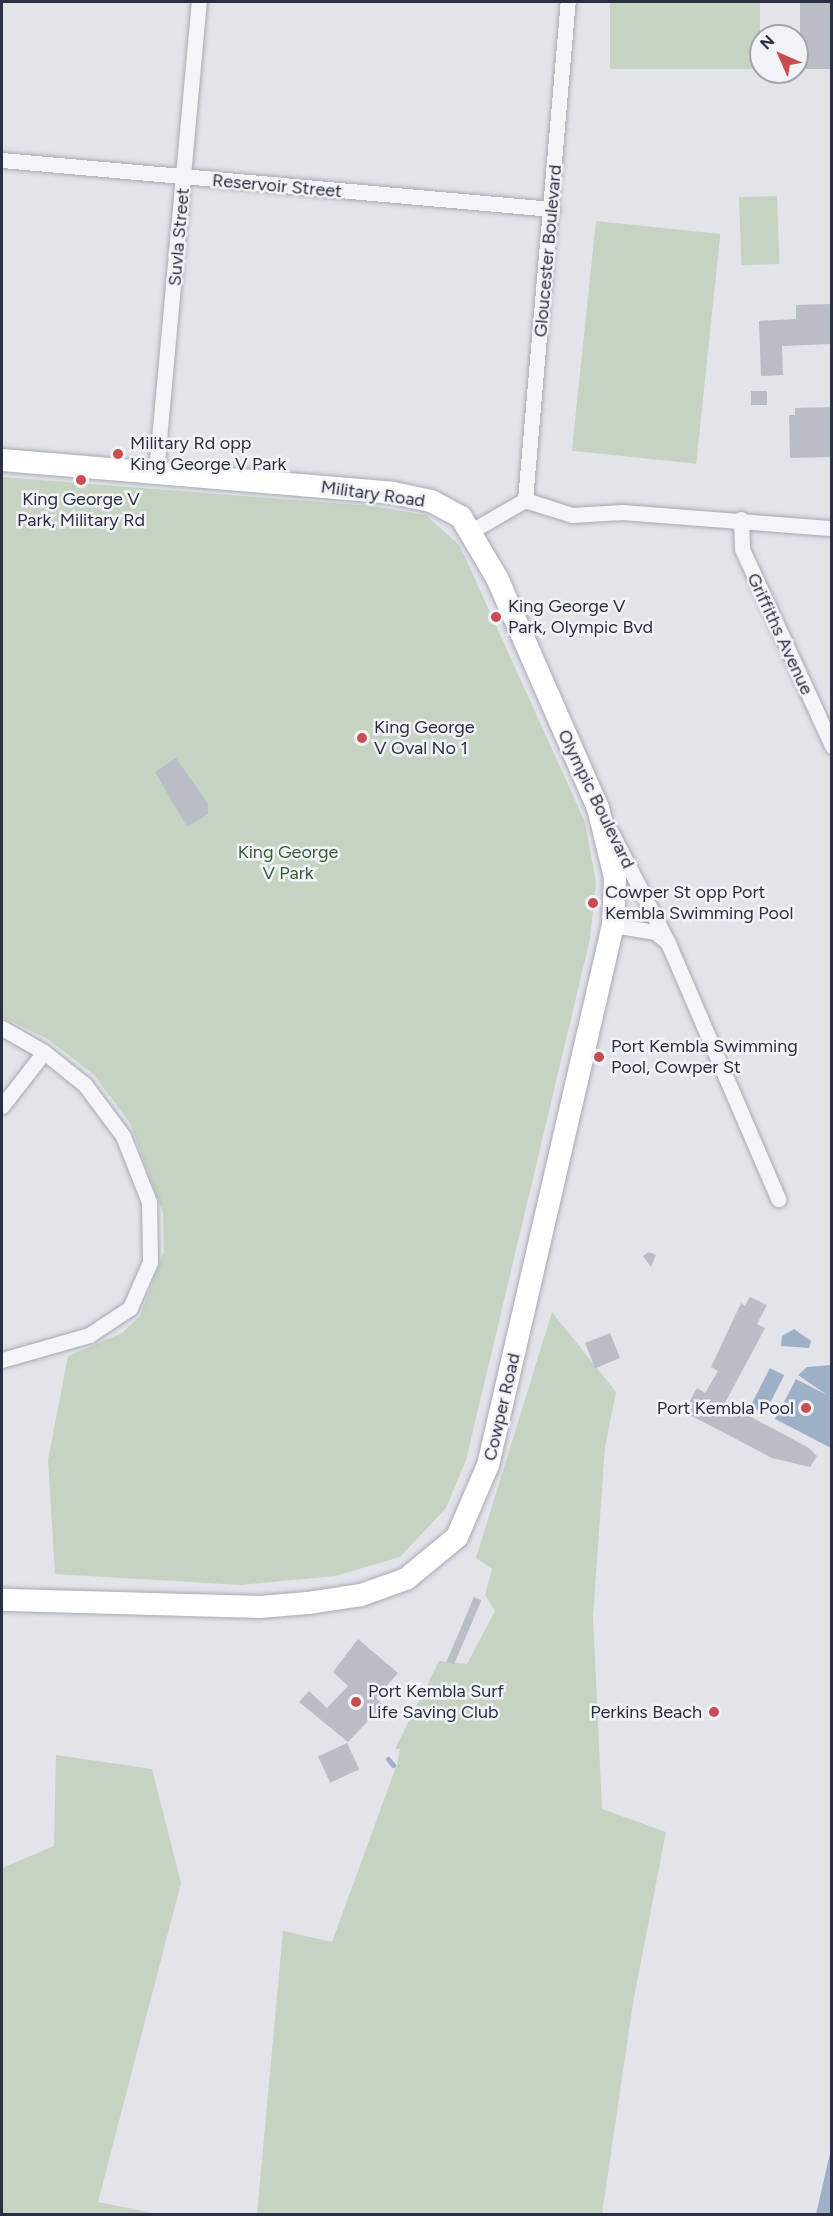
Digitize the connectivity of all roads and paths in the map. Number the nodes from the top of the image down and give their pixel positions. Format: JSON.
{"nodes":[{"id":1,"x":199,"y":2,"type":"edge"},
{"id":2,"x":568,"y":2,"type":"edge"},
{"id":3,"x":2,"y":160,"type":"edge"},
{"id":4,"x":184,"y":178,"type":"junction"},
{"id":5,"x":552,"y":209,"type":"junction"},
{"id":6,"x":2,"y":460,"type":"edge"},
{"id":7,"x":156,"y":472,"type":"junction"},
{"id":8,"x":525,"y":500,"type":"junction"},
{"id":9,"x":741,"y":519,"type":"junction"},
{"id":10,"x":831,"y":528,"type":"edge"},
{"id":11,"x":473,"y":530,"type":"junction"},
{"id":12,"x":831,"y":746,"type":"edge"},
{"id":13,"x":598,"y":808,"type":"junction"},
{"id":14,"x":613,"y":926,"type":"junction"},
{"id":15,"x":668,"y":942,"type":"junction"},
{"id":16,"x":2,"y":1028,"type":"edge"},
{"id":17,"x":44,"y":1052,"type":"junction"},
{"id":18,"x":2,"y":1106,"type":"edge"},
{"id":19,"x":778,"y":1199,"type":"dead end"},
{"id":20,"x":2,"y":1360,"type":"edge"},
{"id":21,"x":2,"y":1600,"type":"edge"}],
"edges":[{"from":1,"to":4,"type":"street","name":"Suvla Street"},
{"from":2,"to":5,"type":"street","name":"Gloucester Boulevard"},
{"from":3,"to":4,"type":"street","name":"Reservoir Street"},
{"from":4,"to":5,"type":"street","name":"Reservoir Street"},
{"from":4,"to":7,"type":"street","name":"Suvla Street"},
{"from":5,"to":8,"type":"street","name":"Gloucester Boulevard"},
{"from":6,"to":7,"type":"main road","name":"Military Road"},
{"from":7,"to":11,"type":"main road","name":"Military Road"},
{"from":8,"to":9,"type":"street"},
{"from":8,"to":11,"type":"street"},
{"from":9,"to":10,"type":"street"},
{"from":9,"to":12,"type":"street","name":"Griffiths Avenue"},
{"from":11,"to":13,"type":"main road","name":"Olympic Boulevard"},
{"from":13,"to":14,"type":"main road","name":"Cowper Road"},
{"from":13,"to":15,"type":"street","name":"Olympic Boulevard"},
{"from":14,"to":15,"type":"street"},
{"from":14,"to":21,"type":"main road","name":"Cowper Road"},
{"from":15,"to":19,"type":"street","name":"Olympic Boulevard"},
{"from":16,"to":17,"type":"street"},
{"from":17,"to":18,"type":"street"},
{"from":17,"to":20,"type":"street"}]}
